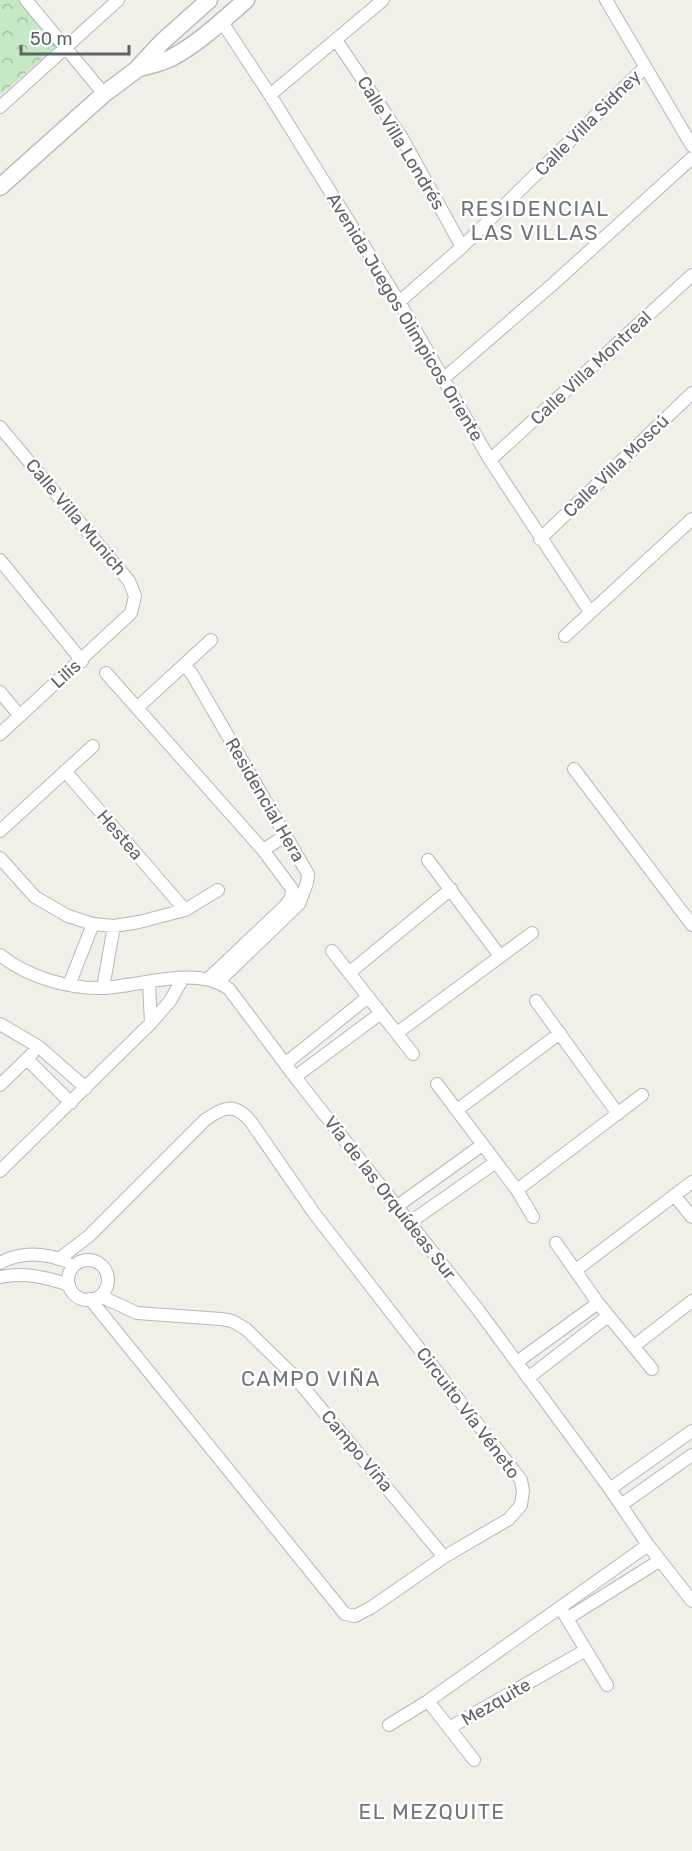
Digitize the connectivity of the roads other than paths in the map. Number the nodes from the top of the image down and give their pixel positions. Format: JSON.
{"nodes":[{"id":1,"x":26,"y":0,"type":"edge"},
{"id":2,"x":118,"y":0,"type":"edge"},
{"id":3,"x":209,"y":0,"type":"edge"},
{"id":4,"x":246,"y":0,"type":"edge"},
{"id":5,"x":382,"y":0,"type":"edge"},
{"id":6,"x":606,"y":0,"type":"edge"},
{"id":7,"x":222,"y":21,"type":"junction"},
{"id":8,"x":336,"y":40,"type":"junction"},
{"id":9,"x":65,"y":47,"type":"junction"},
{"id":10,"x":645,"y":67,"type":"junction"},
{"id":11,"x":136,"y":70,"type":"junction"},
{"id":12,"x":104,"y":94,"type":"junction"},
{"id":13,"x":270,"y":94,"type":"junction"},
{"id":14,"x":0,"y":106,"type":"edge"},
{"id":15,"x":692,"y":146,"type":"edge"},
{"id":16,"x":692,"y":158,"type":"edge"},
{"id":17,"x":0,"y":187,"type":"edge"},
{"id":18,"x":462,"y":248,"type":"junction"},
{"id":19,"x":692,"y":274,"type":"edge"},
{"id":20,"x":399,"y":302,"type":"junction"},
{"id":21,"x":443,"y":380,"type":"junction"},
{"id":22,"x":692,"y":393,"type":"edge"},
{"id":23,"x":0,"y":428,"type":"edge"},
{"id":24,"x":490,"y":460,"type":"junction"},
{"id":25,"x":692,"y":519,"type":"edge"},
{"id":26,"x":540,"y":539,"type":"junction"},
{"id":27,"x":0,"y":560,"type":"edge"},
{"id":28,"x":590,"y":612,"type":"junction"},
{"id":29,"x":131,"y":613,"type":"joint"},
{"id":30,"x":565,"y":636,"type":"dead end"},
{"id":31,"x":212,"y":640,"type":"dead end"},
{"id":32,"x":82,"y":660,"type":"junction"},
{"id":33,"x":184,"y":665,"type":"junction"},
{"id":34,"x":106,"y":673,"type":"dead end"},
{"id":35,"x":0,"y":692,"type":"edge"},
{"id":36,"x":138,"y":708,"type":"junction"},
{"id":37,"x":20,"y":716,"type":"junction"},
{"id":38,"x":0,"y":734,"type":"edge"},
{"id":39,"x":93,"y":746,"type":"dead end"},
{"id":40,"x":574,"y":769,"type":"dead end"},
{"id":41,"x":65,"y":771,"type":"junction"},
{"id":42,"x":0,"y":831,"type":"edge"},
{"id":43,"x":285,"y":836,"type":"junction"},
{"id":44,"x":263,"y":850,"type":"junction"},
{"id":45,"x":0,"y":858,"type":"edge"},
{"id":46,"x":428,"y":860,"type":"dead end"},
{"id":47,"x":451,"y":889,"type":"junction"},
{"id":48,"x":218,"y":890,"type":"dead end"},
{"id":49,"x":288,"y":909,"type":"junction"},
{"id":50,"x":185,"y":910,"type":"junction"},
{"id":51,"x":93,"y":924,"type":"junction"},
{"id":52,"x":692,"y":925,"type":"edge"},
{"id":53,"x":114,"y":926,"type":"junction"},
{"id":54,"x":532,"y":933,"type":"dead end"},
{"id":55,"x":332,"y":951,"type":"dead end"},
{"id":56,"x":0,"y":955,"type":"edge"},
{"id":57,"x":500,"y":956,"type":"junction"},
{"id":58,"x":349,"y":973,"type":"junction"},
{"id":59,"x":183,"y":978,"type":"junction"},
{"id":60,"x":213,"y":981,"type":"junction"},
{"id":61,"x":149,"y":983,"type":"junction"},
{"id":62,"x":69,"y":985,"type":"junction"},
{"id":63,"x":103,"y":988,"type":"junction"},
{"id":64,"x":368,"y":997,"type":"junction"},
{"id":65,"x":536,"y":1001,"type":"dead end"},
{"id":66,"x":381,"y":1012,"type":"junction"},
{"id":67,"x":151,"y":1023,"type":"junction"},
{"id":68,"x":0,"y":1024,"type":"edge"},
{"id":69,"x":397,"y":1033,"type":"junction"},
{"id":70,"x":560,"y":1034,"type":"junction"},
{"id":71,"x":39,"y":1047,"type":"junction"},
{"id":72,"x":413,"y":1054,"type":"dead end"},
{"id":73,"x":27,"y":1059,"type":"junction"},
{"id":74,"x":285,"y":1064,"type":"junction"},
{"id":75,"x":295,"y":1077,"type":"junction"},
{"id":76,"x":437,"y":1084,"type":"dead end"},
{"id":77,"x":0,"y":1085,"type":"edge"},
{"id":78,"x":86,"y":1088,"type":"junction"},
{"id":79,"x":642,"y":1095,"type":"dead end"},
{"id":80,"x":70,"y":1102,"type":"junction"},
{"id":81,"x":457,"y":1110,"type":"junction"},
{"id":82,"x":618,"y":1114,"type":"junction"},
{"id":83,"x":482,"y":1145,"type":"junction"},
{"id":84,"x":496,"y":1162,"type":"junction"},
{"id":85,"x":0,"y":1171,"type":"edge"},
{"id":86,"x":692,"y":1182,"type":"edge"},
{"id":87,"x":517,"y":1190,"type":"junction"},
{"id":88,"x":674,"y":1195,"type":"junction"},
{"id":89,"x":396,"y":1207,"type":"junction"},
{"id":90,"x":533,"y":1217,"type":"dead end"},
{"id":91,"x":692,"y":1217,"type":"edge"},
{"id":92,"x":409,"y":1223,"type":"junction"},
{"id":93,"x":556,"y":1243,"type":"dead end"},
{"id":94,"x":59,"y":1258,"type":"junction"},
{"id":95,"x":0,"y":1263,"type":"edge"},
{"id":96,"x":76,"y":1264,"type":"junction"},
{"id":97,"x":576,"y":1270,"type":"junction"},
{"id":98,"x":0,"y":1277,"type":"edge"},
{"id":99,"x":69,"y":1285,"type":"junction"},
{"id":100,"x":95,"y":1298,"type":"junction"},
{"id":101,"x":692,"y":1301,"type":"edge"},
{"id":102,"x":598,"y":1303,"type":"junction"},
{"id":103,"x":608,"y":1316,"type":"junction"},
{"id":104,"x":634,"y":1346,"type":"junction"},
{"id":105,"x":517,"y":1362,"type":"junction"},
{"id":106,"x":652,"y":1369,"type":"dead end"},
{"id":107,"x":528,"y":1378,"type":"junction"},
{"id":108,"x":692,"y":1431,"type":"edge"},
{"id":109,"x":692,"y":1455,"type":"edge"},
{"id":110,"x":610,"y":1489,"type":"junction"},
{"id":111,"x":621,"y":1505,"type":"junction"},
{"id":112,"x":648,"y":1545,"type":"junction"},
{"id":113,"x":444,"y":1557,"type":"junction"},
{"id":114,"x":659,"y":1561,"type":"junction"},
{"id":115,"x":692,"y":1601,"type":"edge"},
{"id":116,"x":564,"y":1613,"type":"junction"},
{"id":117,"x":586,"y":1650,"type":"junction"},
{"id":118,"x":606,"y":1685,"type":"dead end"},
{"id":119,"x":428,"y":1701,"type":"junction"},
{"id":120,"x":389,"y":1725,"type":"dead end"},
{"id":121,"x":449,"y":1728,"type":"junction"},
{"id":122,"x":474,"y":1760,"type":"dead end"}],
"edges":[{"from":1,"to":9,"type":"street"},
{"from":2,"to":9,"type":"street"},
{"from":3,"to":11,"type":"street"},
{"from":4,"to":7,"type":"street"},
{"from":5,"to":8,"type":"street"},
{"from":6,"to":10,"type":"street"},
{"from":7,"to":11,"type":"street"},
{"from":7,"to":13,"type":"street","name":"Avenida Juegos Olimpicos Oriente"},
{"from":8,"to":13,"type":"street"},
{"from":8,"to":18,"type":"street","name":"Calle Villa Londrés"},
{"from":9,"to":12,"type":"street"},
{"from":9,"to":14,"type":"street"},
{"from":10,"to":15,"type":"street"},
{"from":10,"to":18,"type":"street","name":"Calle Villa Sidney"},
{"from":11,"to":12,"type":"street"},
{"from":12,"to":17,"type":"street"},
{"from":13,"to":20,"type":"street","name":"Avenida Juegos Olimpicos Oriente"},
{"from":16,"to":21,"type":"street"},
{"from":18,"to":20,"type":"street","name":"Calle Villa Sidney"},
{"from":19,"to":24,"type":"street","name":"Calle Villa Montreal"},
{"from":20,"to":21,"type":"street","name":"Avenida Juegos Olimpicos Oriente"},
{"from":21,"to":24,"type":"street","name":"Avenida Juegos Olimpicos Oriente"},
{"from":22,"to":26,"type":"street","name":"Calle Villa Moscú"},
{"from":23,"to":29,"type":"street","name":"Calle Villa Munich"},
{"from":24,"to":26,"type":"street","name":"Avenida Juegos Olimpicos Oriente"},
{"from":25,"to":28,"type":"street"},
{"from":26,"to":28,"type":"street","name":"Avenida Juegos Olimpicos Oriente"},
{"from":27,"to":32,"type":"street"},
{"from":28,"to":30,"type":"street"},
{"from":29,"to":32,"type":"street","name":"Lilis"},
{"from":31,"to":33,"type":"street"},
{"from":32,"to":37,"type":"street","name":"Lilis"},
{"from":33,"to":36,"type":"street"},
{"from":33,"to":43,"type":"street","name":"Residencial Hera"},
{"from":34,"to":36,"type":"street","name":"Residencial Hera"},
{"from":35,"to":37,"type":"street"},
{"from":36,"to":44,"type":"street","name":"Residencial Hera"},
{"from":37,"to":38,"type":"street","name":"Lilis"},
{"from":39,"to":41,"type":"street"},
{"from":40,"to":52,"type":"street"},
{"from":41,"to":42,"type":"street"},
{"from":41,"to":50,"type":"street","name":"Hestea"},
{"from":43,"to":44,"type":"street"},
{"from":43,"to":49,"type":"street","name":"Residencial Hera"},
{"from":44,"to":49,"type":"street","name":"Residencial Hera"},
{"from":45,"to":51,"type":"street"},
{"from":46,"to":47,"type":"street"},
{"from":47,"to":57,"type":"street"},
{"from":47,"to":58,"type":"street"},
{"from":48,"to":50,"type":"street"},
{"from":49,"to":60,"type":"street","name":"Residencial Hera"},
{"from":50,"to":53,"type":"street"},
{"from":51,"to":53,"type":"street"},
{"from":51,"to":62,"type":"street"},
{"from":53,"to":63,"type":"street"},
{"from":54,"to":57,"type":"street"},
{"from":55,"to":58,"type":"street"},
{"from":56,"to":62,"type":"street"},
{"from":57,"to":69,"type":"street"},
{"from":58,"to":64,"type":"street"},
{"from":59,"to":60,"type":"street"},
{"from":59,"to":61,"type":"street"},
{"from":59,"to":67,"type":"street"},
{"from":60,"to":74,"type":"street","name":"Vía de las Orquídeas Sur"},
{"from":61,"to":63,"type":"street"},
{"from":61,"to":67,"type":"street"},
{"from":62,"to":63,"type":"street"},
{"from":64,"to":66,"type":"street"},
{"from":64,"to":74,"type":"street"},
{"from":65,"to":70,"type":"street"},
{"from":66,"to":69,"type":"street"},
{"from":66,"to":75,"type":"street"},
{"from":67,"to":78,"type":"street"},
{"from":68,"to":71,"type":"street"},
{"from":69,"to":72,"type":"street"},
{"from":70,"to":81,"type":"street"},
{"from":70,"to":82,"type":"street"},
{"from":71,"to":73,"type":"street"},
{"from":71,"to":78,"type":"street"},
{"from":73,"to":77,"type":"street"},
{"from":73,"to":80,"type":"street"},
{"from":74,"to":75,"type":"street","name":"Vía de las Orquídeas Sur"},
{"from":75,"to":89,"type":"street","name":"Vía de las Orquídeas Sur"},
{"from":76,"to":81,"type":"street"},
{"from":78,"to":80,"type":"street"},
{"from":79,"to":82,"type":"street"},
{"from":80,"to":85,"type":"street"},
{"from":81,"to":83,"type":"street"},
{"from":82,"to":87,"type":"street"},
{"from":83,"to":84,"type":"street"},
{"from":83,"to":89,"type":"street"},
{"from":84,"to":87,"type":"street"},
{"from":84,"to":92,"type":"street"},
{"from":86,"to":88,"type":"street"},
{"from":87,"to":90,"type":"street"},
{"from":88,"to":91,"type":"street"},
{"from":88,"to":97,"type":"street"},
{"from":89,"to":92,"type":"street","name":"Vía de las Orquídeas Sur"},
{"from":92,"to":105,"type":"street","name":"Vía de las Orquídeas Sur"},
{"from":93,"to":97,"type":"street"},
{"from":94,"to":95,"type":"street"},
{"from":94,"to":96,"type":"street"},
{"from":94,"to":113,"type":"street","name":"Circuito Vía Véneto"},
{"from":96,"to":99,"type":"street"},
{"from":96,"to":100,"type":"street"},
{"from":97,"to":102,"type":"street"},
{"from":98,"to":99,"type":"street"},
{"from":99,"to":100,"type":"street"},
{"from":100,"to":113,"type":"street","name":"Campo Viña"},
{"from":100,"to":113,"type":"street","name":"Circuito Vía Véneto"},
{"from":101,"to":104,"type":"street"},
{"from":102,"to":103,"type":"street"},
{"from":102,"to":105,"type":"street"},
{"from":103,"to":104,"type":"street"},
{"from":103,"to":107,"type":"street"},
{"from":104,"to":106,"type":"street"},
{"from":105,"to":107,"type":"street","name":"Vía de las Orquídeas Sur"},
{"from":107,"to":110,"type":"street","name":"Vía de las Orquídeas Sur"},
{"from":108,"to":110,"type":"street"},
{"from":109,"to":111,"type":"street"},
{"from":110,"to":111,"type":"street","name":"Vía de las Orquídeas Sur"},
{"from":111,"to":112,"type":"street","name":"Vía de las Orquídeas Sur"},
{"from":112,"to":114,"type":"street","name":"Vía de las Orquídeas Sur"},
{"from":112,"to":116,"type":"street","name":"Mezquite"},
{"from":114,"to":115,"type":"street","name":"Vía de las Orquídeas Sur"},
{"from":114,"to":116,"type":"street","name":"Mezquite"},
{"from":116,"to":117,"type":"street"},
{"from":116,"to":119,"type":"street","name":"Mezquite"},
{"from":117,"to":118,"type":"street"},
{"from":117,"to":121,"type":"street","name":"Mezquite"},
{"from":119,"to":120,"type":"street"},
{"from":119,"to":121,"type":"street","name":"Mezquite"},
{"from":121,"to":122,"type":"street"}]}
